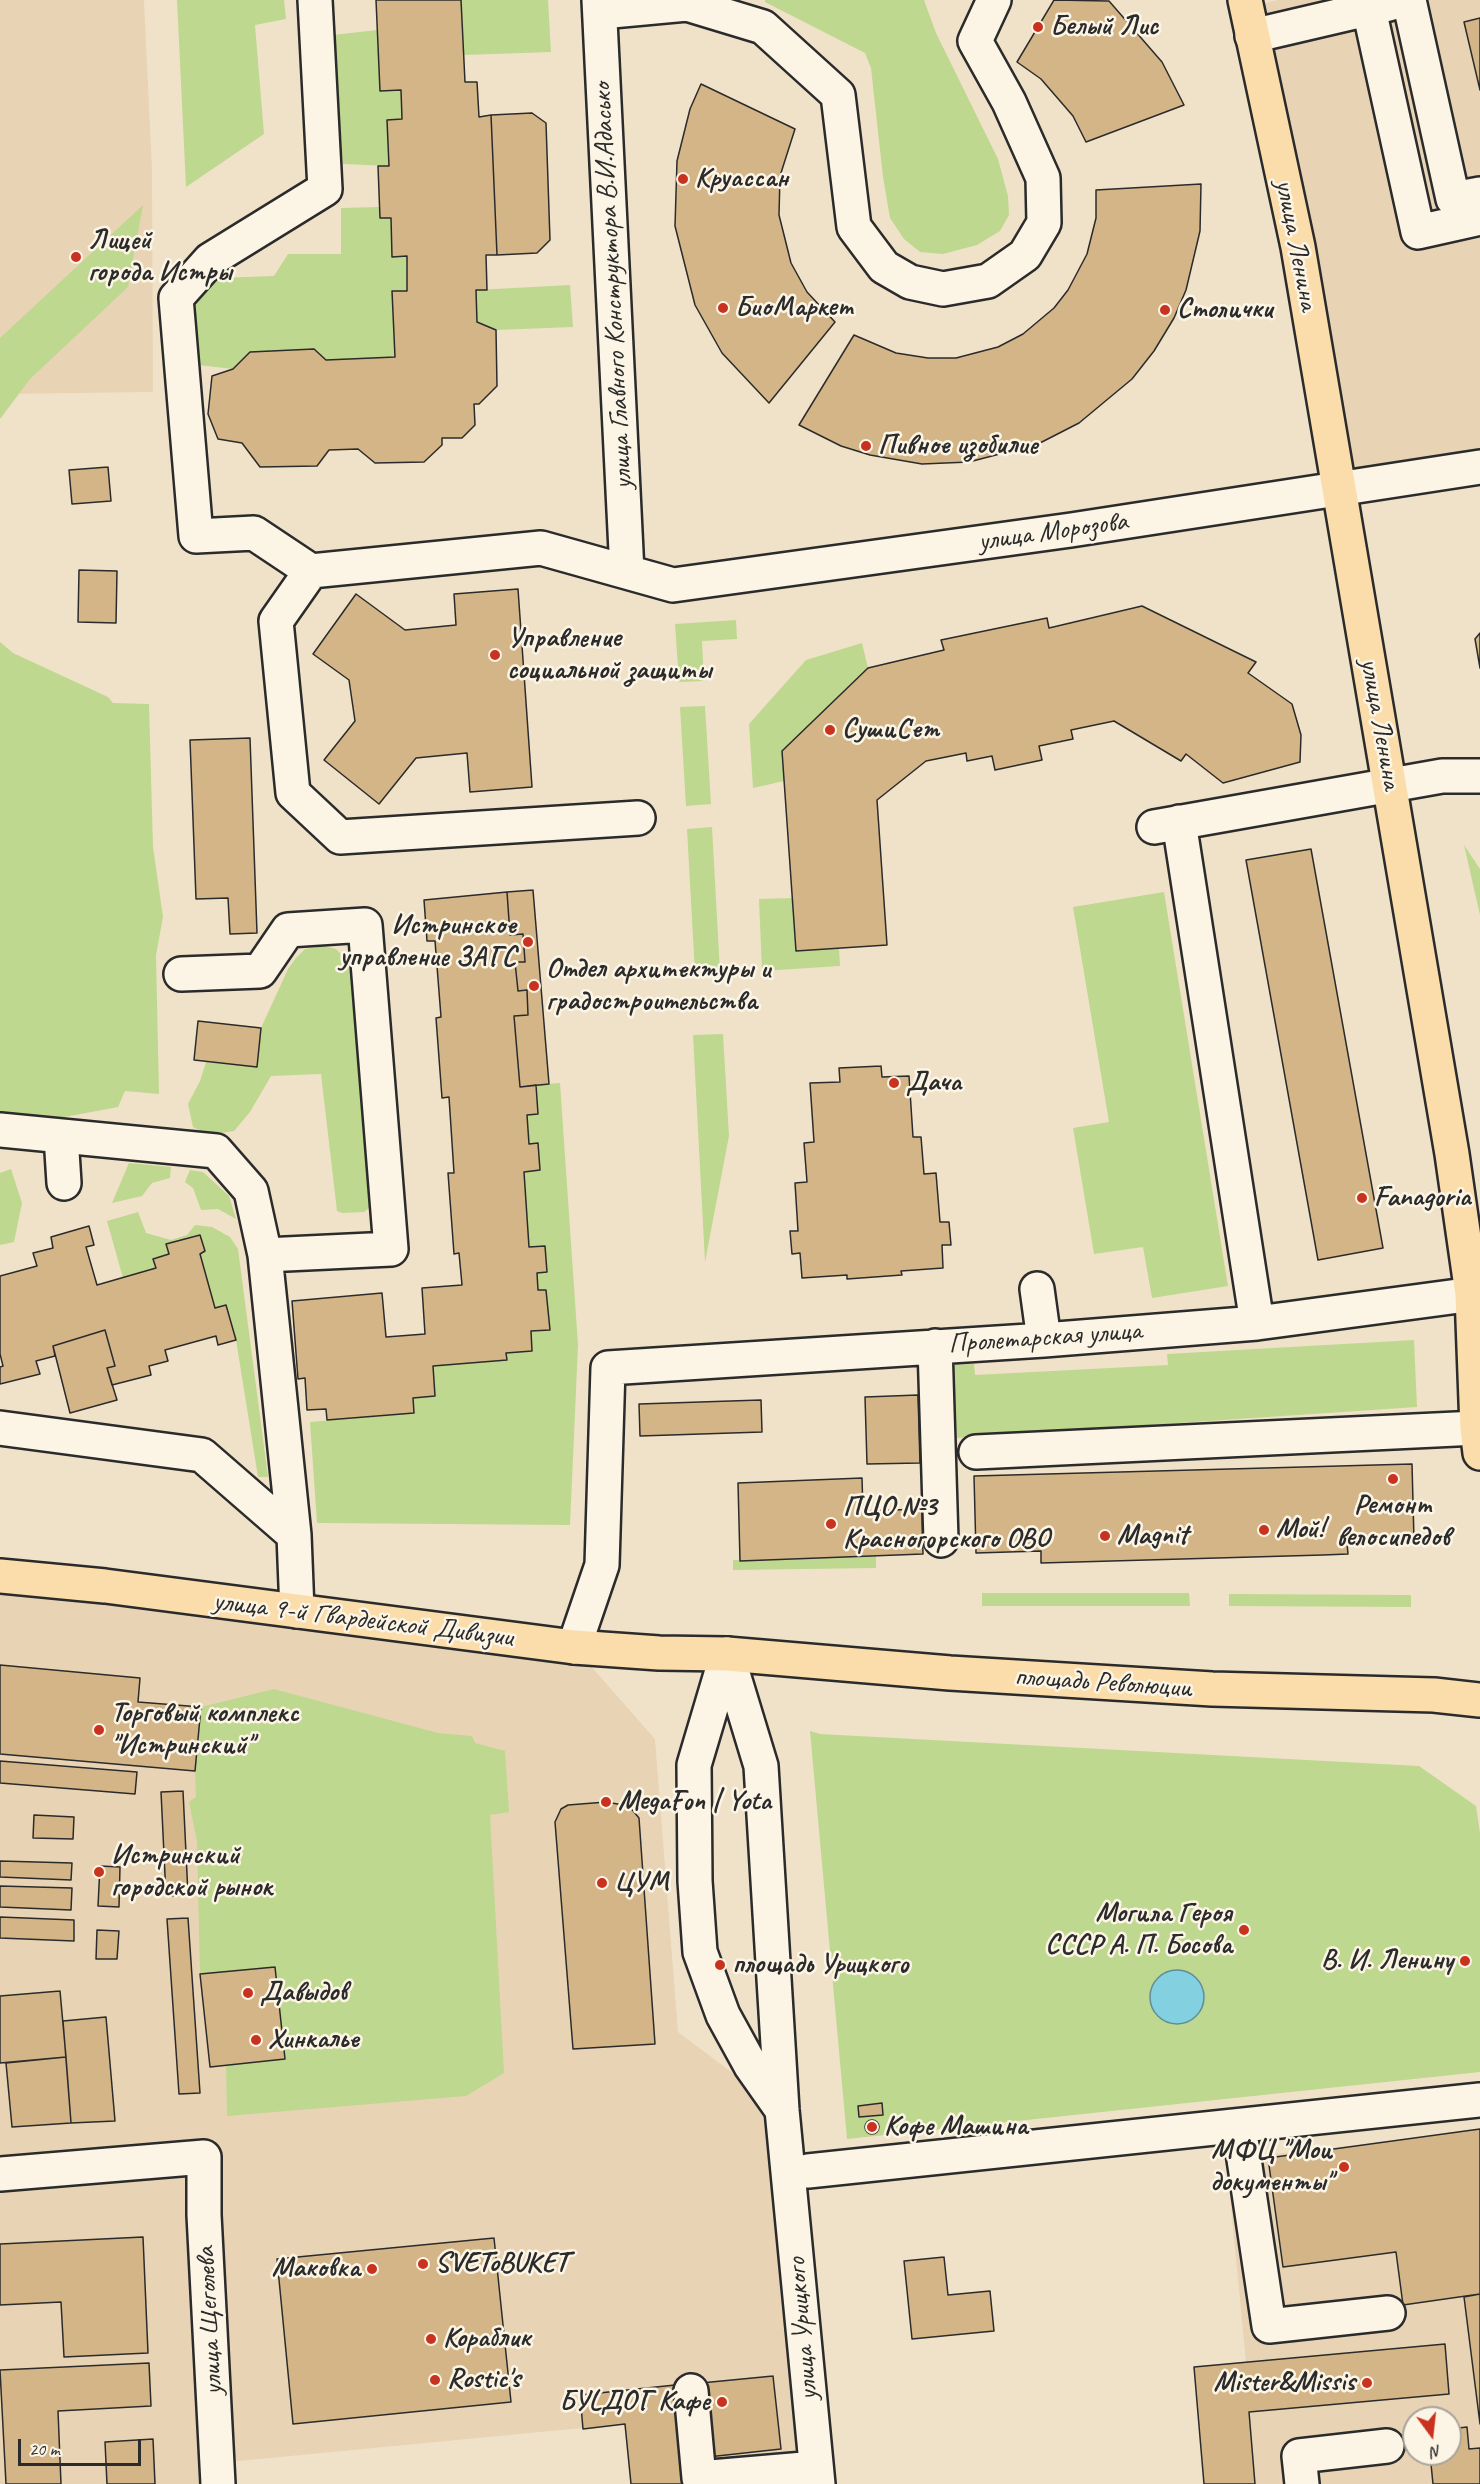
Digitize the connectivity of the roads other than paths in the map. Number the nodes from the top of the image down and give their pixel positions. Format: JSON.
{"nodes":[{"id":1,"x":315,"y":0,"type":"edge"},
{"id":2,"x":994,"y":0,"type":"edge"},
{"id":3,"x":1245,"y":0,"type":"edge"},
{"id":4,"x":1407,"y":0,"type":"edge"},
{"id":5,"x":600,"y":6,"type":"edge"},
{"id":6,"x":1369,"y":9,"type":"junction"},
{"id":7,"x":1252,"y":36,"type":"junction"},
{"id":8,"x":1480,"y":194,"type":"edge"},
{"id":9,"x":1480,"y":218,"type":"edge"},
{"id":10,"x":1480,"y":467,"type":"edge"},
{"id":11,"x":1339,"y":488,"type":"junction"},
{"id":12,"x":311,"y":571,"type":"junction"},
{"id":13,"x":627,"y":572,"type":"junction"},
{"id":14,"x":1480,"y":776,"type":"edge"},
{"id":15,"x":1390,"y":785,"type":"junction"},
{"id":16,"x":638,"y":818,"type":"dead end"},
{"id":17,"x":181,"y":974,"type":"dead end"},
{"id":18,"x":0,"y":1130,"type":"edge"},
{"id":19,"x":61,"y":1136,"type":"junction"},
{"id":20,"x":64,"y":1184,"type":"dead end"},
{"id":21,"x":265,"y":1255,"type":"junction"},
{"id":22,"x":1037,"y":1290,"type":"dead end"},
{"id":23,"x":1476,"y":1293,"type":"edge"},
{"id":24,"x":1257,"y":1323,"type":"junction"},
{"id":25,"x":1044,"y":1340,"type":"junction"},
{"id":26,"x":935,"y":1346,"type":"junction"},
{"id":27,"x":0,"y":1428,"type":"edge"},
{"id":28,"x":1478,"y":1440,"type":"edge"},
{"id":29,"x":976,"y":1452,"type":"dead end"},
{"id":30,"x":294,"y":1535,"type":"junction"},
{"id":31,"x":941,"y":1540,"type":"dead end"},
{"id":32,"x":0,"y":1576,"type":"edge"},
{"id":33,"x":297,"y":1611,"type":"junction"},
{"id":34,"x":574,"y":1647,"type":"junction"},
{"id":35,"x":727,"y":1654,"type":"junction"},
{"id":36,"x":1480,"y":1700,"type":"edge"},
{"id":37,"x":1480,"y":2100,"type":"edge"},
{"id":38,"x":782,"y":2110,"type":"junction"},
{"id":39,"x":1239,"y":2126,"type":"junction"},
{"id":40,"x":799,"y":2172,"type":"junction"},
{"id":41,"x":0,"y":2174,"type":"edge"},
{"id":42,"x":1388,"y":2313,"type":"dead end"},
{"id":43,"x":691,"y":2391,"type":"dead end"},
{"id":44,"x":1387,"y":2446,"type":"dead end"},
{"id":45,"x":817,"y":2476,"type":"edge"},
{"id":46,"x":218,"y":2484,"type":"edge"},
{"id":47,"x":1302,"y":2484,"type":"edge"}],
"edges":[{"from":1,"to":12,"type":"street"},
{"from":2,"to":5,"type":"street"},
{"from":3,"to":7,"type":"main road","name":"улица Ленина"},
{"from":4,"to":6,"type":"street"},
{"from":4,"to":8,"type":"street"},
{"from":5,"to":13,"type":"street","name":"улица Главного Конструктора В.И.Адасько"},
{"from":6,"to":7,"type":"street"},
{"from":6,"to":9,"type":"street"},
{"from":7,"to":11,"type":"main road","name":"улица Ленина"},
{"from":10,"to":11,"type":"street","name":"улица Морозова"},
{"from":11,"to":13,"type":"street","name":"улица Морозова"},
{"from":11,"to":15,"type":"main road","name":"улица Ленина"},
{"from":12,"to":13,"type":"street","name":"улица Морозова"},
{"from":12,"to":16,"type":"street"},
{"from":14,"to":15,"type":"street"},
{"from":15,"to":23,"type":"main road","name":"улица Ленина"},
{"from":15,"to":24,"type":"street"},
{"from":17,"to":21,"type":"street"},
{"from":18,"to":19,"type":"street"},
{"from":19,"to":20,"type":"street"},
{"from":19,"to":21,"type":"street"},
{"from":21,"to":30,"type":"street"},
{"from":22,"to":25,"type":"street"},
{"from":23,"to":24,"type":"street","name":"Пролетарская улица"},
{"from":23,"to":28,"type":"main road","name":"улица Ленина"},
{"from":24,"to":25,"type":"street","name":"Пролетарская улица"},
{"from":25,"to":26,"type":"street","name":"Пролетарская улица"},
{"from":26,"to":31,"type":"street"},
{"from":26,"to":34,"type":"street","name":"Пролетарская улица"},
{"from":27,"to":30,"type":"street"},
{"from":28,"to":29,"type":"street"},
{"from":30,"to":33,"type":"street"},
{"from":32,"to":33,"type":"main road","name":"улица 9-й Гвардейской Дивизии"},
{"from":33,"to":34,"type":"main road","name":"улица 9-й Гвардейской Дивизии"},
{"from":34,"to":35,"type":"main road","name":"улица 9-й Гвардейской Дивизии"},
{"from":35,"to":36,"type":"main road","name":"площадь Революции"},
{"from":35,"to":38,"type":"street"},
{"from":35,"to":38,"type":"street"},
{"from":37,"to":39,"type":"street"},
{"from":38,"to":40,"type":"street"},
{"from":39,"to":40,"type":"street"},
{"from":39,"to":42,"type":"street"},
{"from":40,"to":45,"type":"street","name":"улица Урицкого"},
{"from":41,"to":46,"type":"street","name":"улица Щеголева"},
{"from":43,"to":45,"type":"street"},
{"from":44,"to":47,"type":"street"}]}
